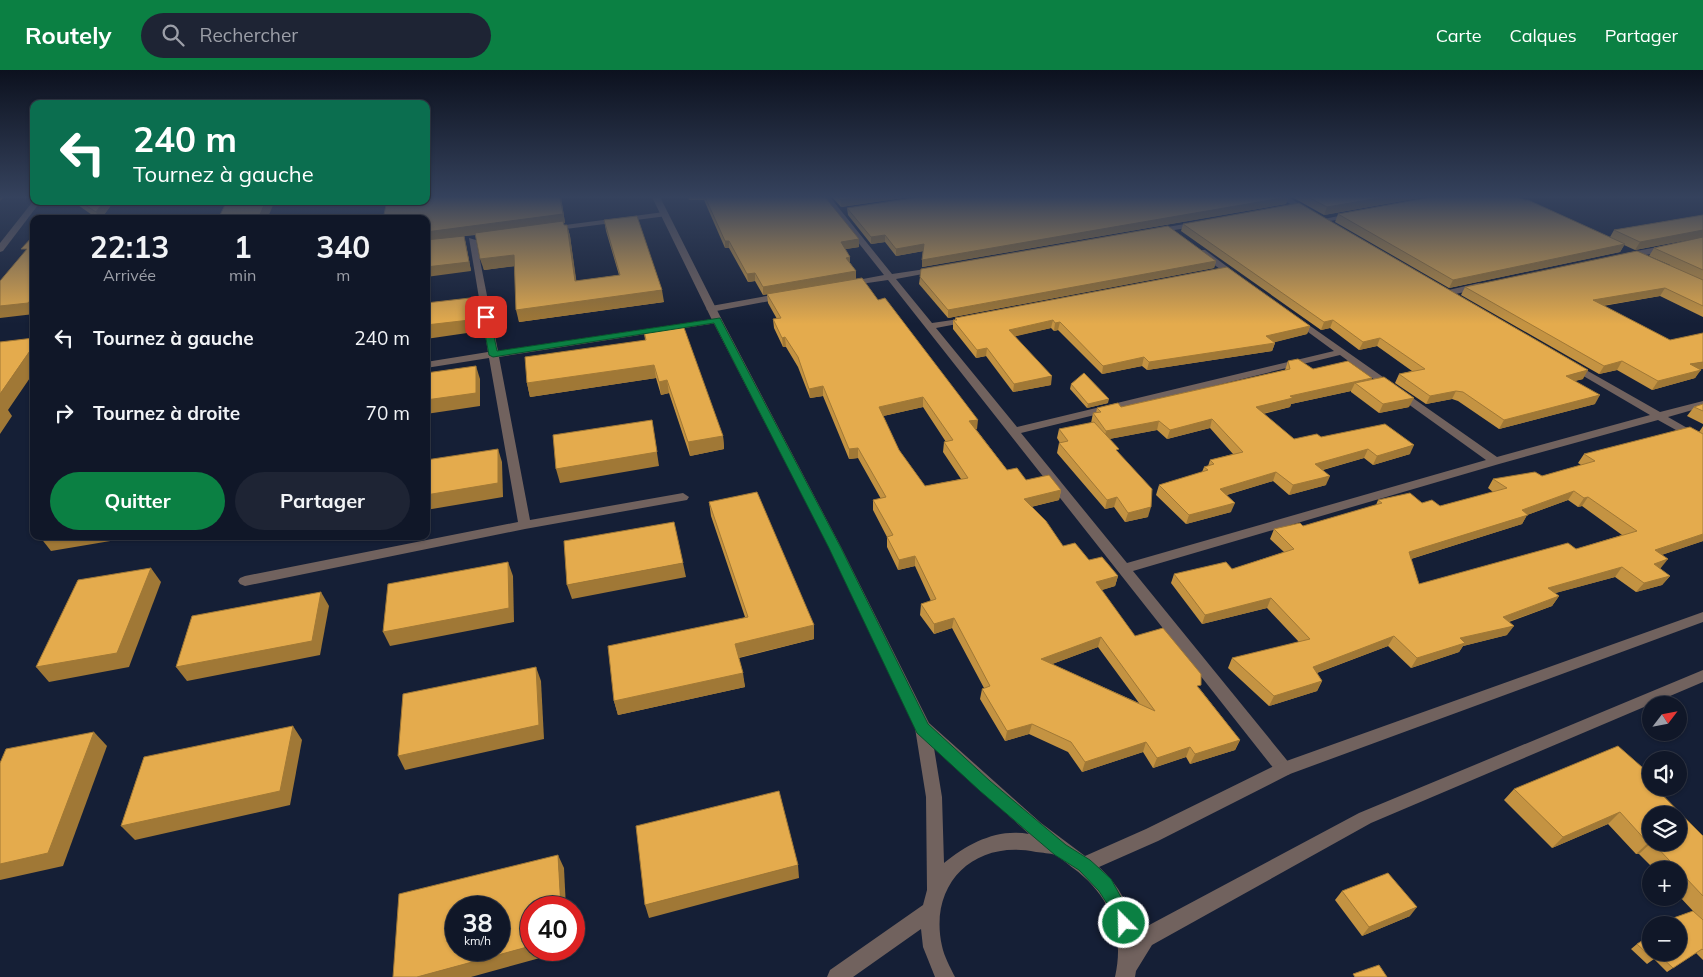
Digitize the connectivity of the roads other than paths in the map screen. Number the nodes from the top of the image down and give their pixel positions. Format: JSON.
{"nodes":[{"id":1,"x":677,"y":239,"type":"edge"},
{"id":2,"x":864,"y":239,"type":"edge"},
{"id":3,"x":1184,"y":239,"type":"edge"},
{"id":4,"x":472,"y":240,"type":"edge"},
{"id":5,"x":1617,"y":246,"type":"edge"},
{"id":6,"x":1674,"y":246,"type":"edge"},
{"id":7,"x":1634,"y":254,"type":"junction"},
{"id":8,"x":1616,"y":258,"type":"edge"},
{"id":9,"x":1652,"y":262,"type":"edge"},
{"id":10,"x":949,"y":267,"type":"edge"},
{"id":11,"x":891,"y":277,"type":"junction"},
{"id":12,"x":1242,"y":280,"type":"edge"},
{"id":13,"x":844,"y":285,"type":"edge"},
{"id":14,"x":1485,"y":285,"type":"edge"},
{"id":15,"x":796,"y":294,"type":"edge"},
{"id":16,"x":1464,"y":303,"type":"edge"},
{"id":17,"x":711,"y":309,"type":"junction"},
{"id":18,"x":1288,"y":313,"type":"edge"},
{"id":19,"x":978,"y":317,"type":"edge"},
{"id":20,"x":716,"y":320,"type":"junction"},
{"id":21,"x":930,"y":326,"type":"junction"},
{"id":22,"x":1342,"y":352,"type":"junction"},
{"id":23,"x":493,"y":355,"type":"junction"},
{"id":24,"x":1566,"y":362,"type":"edge"},
{"id":25,"x":430,"y":364,"type":"edge"},
{"id":26,"x":1703,"y":404,"type":"edge"},
{"id":27,"x":1660,"y":416,"type":"junction"},
{"id":28,"x":1014,"y":431,"type":"junction"},
{"id":29,"x":1703,"y":442,"type":"edge"},
{"id":30,"x":1495,"y":461,"type":"junction"},
{"id":31,"x":683,"y":497,"type":"dead end"},
{"id":32,"x":525,"y":525,"type":"junction"},
{"id":33,"x":1124,"y":568,"type":"junction"},
{"id":34,"x":245,"y":581,"type":"dead end"},
{"id":35,"x":1703,"y":617,"type":"edge"},
{"id":36,"x":1703,"y":676,"type":"edge"},
{"id":37,"x":922,"y":728,"type":"junction"},
{"id":38,"x":1284,"y":769,"type":"junction"},
{"id":39,"x":1061,"y":850,"type":"junction"},
{"id":40,"x":1085,"y":865,"type":"junction"},
{"id":41,"x":936,"y":889,"type":"junction"},
{"id":42,"x":929,"y":912,"type":"junction"},
{"id":43,"x":1126,"y":972,"type":"edge"},
{"id":44,"x":837,"y":977,"type":"edge"},
{"id":45,"x":945,"y":977,"type":"edge"}],
"edges":[{"from":1,"to":17,"type":"street"},
{"from":2,"to":11,"type":"street"},
{"from":3,"to":12,"type":"street"},
{"from":4,"to":23,"type":"street"},
{"from":5,"to":7,"type":"street"},
{"from":6,"to":7,"type":"street"},
{"from":7,"to":8,"type":"street"},
{"from":7,"to":9,"type":"street"},
{"from":10,"to":11,"type":"street"},
{"from":11,"to":13,"type":"street"},
{"from":11,"to":21,"type":"street"},
{"from":14,"to":16,"type":"street"},
{"from":15,"to":17,"type":"street"},
{"from":17,"to":20,"type":"street"},
{"from":18,"to":22,"type":"street"},
{"from":19,"to":21,"type":"street"},
{"from":20,"to":23,"type":"street"},
{"from":20,"to":37,"type":"street"},
{"from":21,"to":28,"type":"street"},
{"from":22,"to":28,"type":"street"},
{"from":22,"to":30,"type":"street"},
{"from":23,"to":25,"type":"street"},
{"from":23,"to":32,"type":"street"},
{"from":24,"to":27,"type":"street"},
{"from":26,"to":27,"type":"street"},
{"from":27,"to":29,"type":"street"},
{"from":27,"to":30,"type":"street"},
{"from":28,"to":33,"type":"street"},
{"from":30,"to":33,"type":"street"},
{"from":31,"to":32,"type":"street"},
{"from":32,"to":34,"type":"street"},
{"from":33,"to":38,"type":"street"},
{"from":35,"to":38,"type":"street"},
{"from":36,"to":43,"type":"street"},
{"from":37,"to":39,"type":"street"},
{"from":37,"to":41,"type":"street"},
{"from":38,"to":40,"type":"street"},
{"from":39,"to":40,"type":"street"},
{"from":39,"to":41,"type":"street"},
{"from":40,"to":43,"type":"street"},
{"from":41,"to":42,"type":"street"},
{"from":42,"to":44,"type":"street"},
{"from":42,"to":45,"type":"street"}]}
